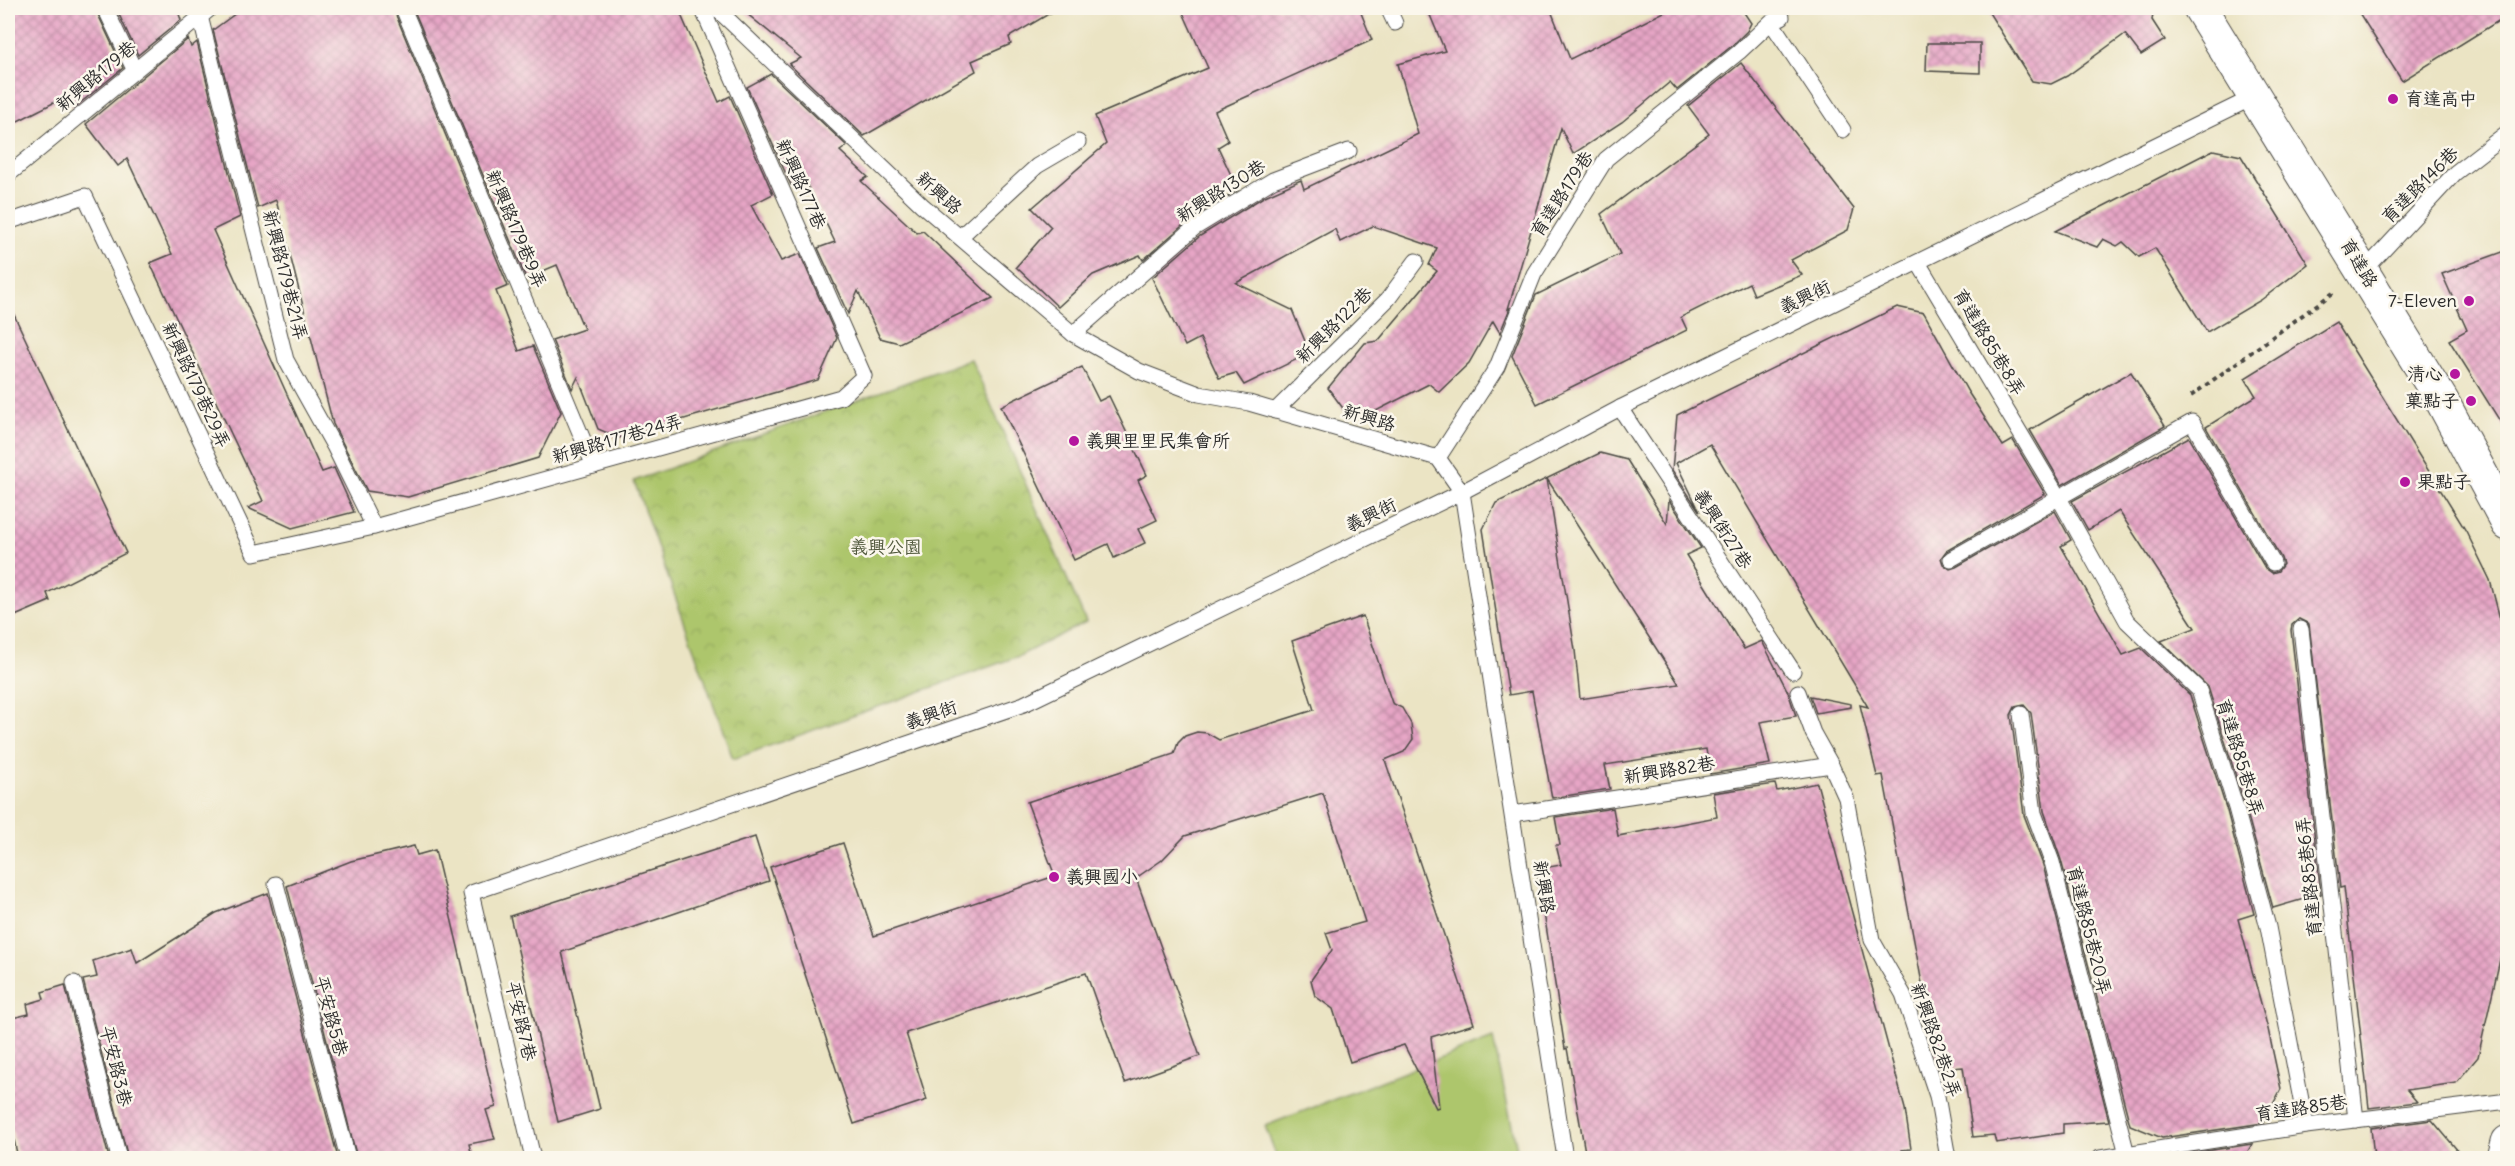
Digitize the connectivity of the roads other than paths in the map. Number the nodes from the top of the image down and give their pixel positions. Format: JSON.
{"nodes":[{"id":1,"x":105,"y":8,"type":"edge"},
{"id":2,"x":403,"y":8,"type":"edge"},
{"id":3,"x":702,"y":8,"type":"edge"},
{"id":4,"x":716,"y":8,"type":"edge"},
{"id":5,"x":1388,"y":8,"type":"edge"},
{"id":6,"x":2200,"y":8,"type":"edge"},
{"id":7,"x":205,"y":12,"type":"edge"},
{"id":8,"x":1773,"y":15,"type":"edge"},
{"id":9,"x":1395,"y":23,"type":"dead end"},
{"id":10,"x":134,"y":69,"type":"junction"},
{"id":11,"x":2256,"y":96,"type":"junction"},
{"id":12,"x":1843,"y":130,"type":"dead end"},
{"id":13,"x":2508,"y":132,"type":"edge"},
{"id":14,"x":1078,"y":142,"type":"dead end"},
{"id":15,"x":1349,"y":151,"type":"dead end"},
{"id":16,"x":8,"y":175,"type":"edge"},
{"id":17,"x":8,"y":222,"type":"edge"},
{"id":18,"x":960,"y":237,"type":"junction"},
{"id":19,"x":1416,"y":261,"type":"dead end"},
{"id":20,"x":1919,"y":264,"type":"junction"},
{"id":21,"x":2364,"y":271,"type":"junction"},
{"id":22,"x":1073,"y":334,"type":"junction"},
{"id":23,"x":864,"y":376,"type":"joint"},
{"id":24,"x":1620,"y":408,"type":"junction"},
{"id":25,"x":1275,"y":411,"type":"junction"},
{"id":26,"x":1438,"y":458,"type":"junction"},
{"id":27,"x":594,"y":466,"type":"junction"},
{"id":28,"x":1462,"y":492,"type":"junction"},
{"id":29,"x":2059,"y":498,"type":"junction"},
{"id":30,"x":2508,"y":524,"type":"edge"},
{"id":31,"x":374,"y":527,"type":"junction"},
{"id":32,"x":1951,"y":559,"type":"dead end"},
{"id":33,"x":2273,"y":563,"type":"dead end"},
{"id":34,"x":2301,"y":629,"type":"dead end"},
{"id":35,"x":1793,"y":671,"type":"dead end"},
{"id":36,"x":1798,"y":692,"type":"dead end"},
{"id":37,"x":2021,"y":714,"type":"dead end"},
{"id":38,"x":1831,"y":765,"type":"junction"},
{"id":39,"x":1513,"y":814,"type":"junction"},
{"id":40,"x":276,"y":884,"type":"dead end"},
{"id":41,"x":471,"y":893,"type":"joint"},
{"id":42,"x":75,"y":983,"type":"dead end"},
{"id":43,"x":2508,"y":1101,"type":"edge"},
{"id":44,"x":2356,"y":1120,"type":"junction"},
{"id":45,"x":2306,"y":1126,"type":"junction"},
{"id":46,"x":2508,"y":1142,"type":"edge"},
{"id":47,"x":2127,"y":1156,"type":"edge"},
{"id":48,"x":119,"y":1158,"type":"edge"},
{"id":49,"x":348,"y":1158,"type":"edge"},
{"id":50,"x":533,"y":1158,"type":"edge"},
{"id":51,"x":1565,"y":1158,"type":"edge"},
{"id":52,"x":1948,"y":1158,"type":"edge"},
{"id":53,"x":2100,"y":1158,"type":"edge"},
{"id":54,"x":2504,"y":1158,"type":"edge"}],
"edges":[{"from":1,"to":10,"type":"lane"},
{"from":2,"to":27,"type":"lane","name":"新興路179巷9弄"},
{"from":3,"to":23,"type":"lane","name":"新興路177巷"},
{"from":4,"to":18,"type":"lane","name":"新興路"},
{"from":5,"to":9,"type":"lane"},
{"from":6,"to":11,"type":"street","name":"育達路"},
{"from":7,"to":10,"type":"lane","name":"新興路179巷"},
{"from":7,"to":31,"type":"lane","name":"新興路179巷21弄"},
{"from":8,"to":12,"type":"lane"},
{"from":8,"to":26,"type":"lane","name":"育達路179巷"},
{"from":10,"to":16,"type":"lane","name":"新興路179巷"},
{"from":11,"to":20,"type":"lane","name":"義興街"},
{"from":11,"to":21,"type":"street","name":"育達路"},
{"from":13,"to":21,"type":"lane","name":"育達路146巷"},
{"from":14,"to":18,"type":"lane"},
{"from":15,"to":22,"type":"lane","name":"新興路130巷"},
{"from":17,"to":31,"type":"lane","name":"新興路179巷29弄"},
{"from":18,"to":22,"type":"lane","name":"新興路"},
{"from":19,"to":25,"type":"lane","name":"新興路122巷"},
{"from":20,"to":24,"type":"lane","name":"義興街"},
{"from":20,"to":29,"type":"lane","name":"育達路85巷8弄"},
{"from":21,"to":30,"type":"street","name":"育達路"},
{"from":22,"to":25,"type":"lane","name":"新興路"},
{"from":23,"to":27,"type":"lane","name":"新興路177巷24弄"},
{"from":24,"to":28,"type":"lane","name":"義興街"},
{"from":24,"to":35,"type":"lane","name":"義興街27巷"},
{"from":25,"to":26,"type":"lane","name":"新興路"},
{"from":26,"to":28,"type":"lane","name":"新興路"},
{"from":27,"to":31,"type":"lane","name":"新興路177巷24弄"},
{"from":28,"to":39,"type":"lane","name":"新興路"},
{"from":28,"to":41,"type":"lane","name":"義興街"},
{"from":29,"to":32,"type":"lane"},
{"from":29,"to":33,"type":"lane"},
{"from":29,"to":45,"type":"lane","name":"育達路85巷8弄"},
{"from":34,"to":44,"type":"lane","name":"育達路85巷6弄"},
{"from":36,"to":38,"type":"lane","name":"新興路82巷2弄"},
{"from":37,"to":47,"type":"lane","name":"育達路85巷20弄"},
{"from":38,"to":39,"type":"lane","name":"新興路82巷"},
{"from":38,"to":52,"type":"lane","name":"新興路82巷2弄"},
{"from":39,"to":51,"type":"lane","name":"新興路"},
{"from":40,"to":49,"type":"lane","name":"平安路5巷"},
{"from":41,"to":50,"type":"lane","name":"平安路7巷"},
{"from":42,"to":48,"type":"lane","name":"平安路3巷"},
{"from":43,"to":44,"type":"lane","name":"育達路85巷"},
{"from":44,"to":45,"type":"lane","name":"育達路85巷"},
{"from":45,"to":47,"type":"lane","name":"育達路85巷"},
{"from":46,"to":54,"type":"street"},
{"from":47,"to":53,"type":"lane","name":"育達路85巷"}]}
